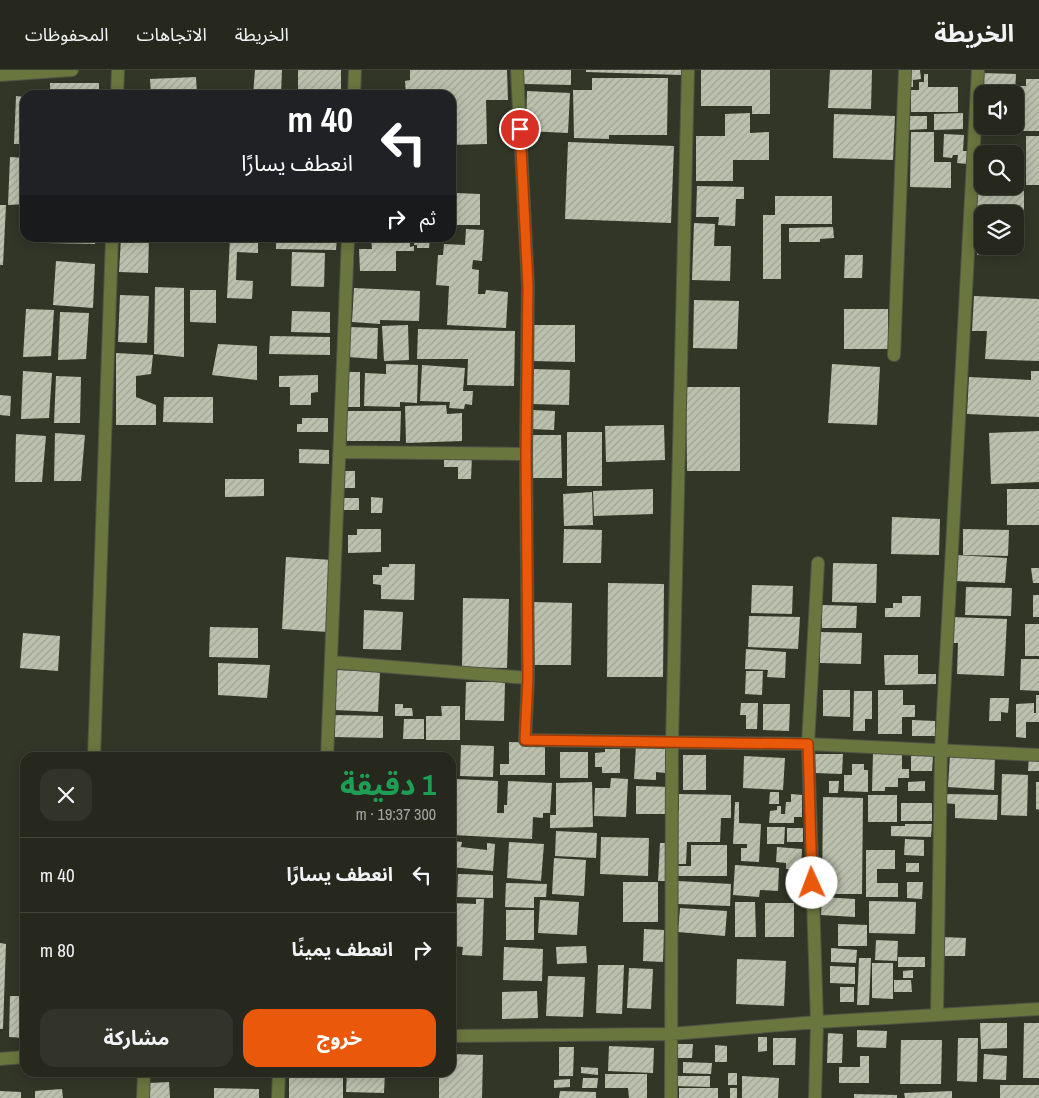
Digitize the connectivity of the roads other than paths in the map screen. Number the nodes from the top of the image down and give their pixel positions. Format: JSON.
{"nodes":[{"id":1,"x":72,"y":70,"type":"edge"},
{"id":2,"x":118,"y":70,"type":"edge"},
{"id":3,"x":355,"y":70,"type":"edge"},
{"id":4,"x":517,"y":70,"type":"edge"},
{"id":5,"x":688,"y":70,"type":"edge"},
{"id":6,"x":905,"y":70,"type":"edge"},
{"id":7,"x":978,"y":70,"type":"edge"},
{"id":8,"x":0,"y":75,"type":"edge"},
{"id":9,"x":117,"y":90,"type":"edge"},
{"id":10,"x":354,"y":90,"type":"edge"},
{"id":11,"x":112,"y":242,"type":"edge"},
{"id":12,"x":348,"y":242,"type":"edge"},
{"id":13,"x":894,"y":355,"type":"dead end"},
{"id":14,"x":340,"y":452,"type":"junction"},
{"id":15,"x":526,"y":454,"type":"junction"},
{"id":16,"x":818,"y":563,"type":"dead end"},
{"id":17,"x":331,"y":662,"type":"junction"},
{"id":18,"x":528,"y":678,"type":"junction"},
{"id":19,"x":672,"y":742,"type":"junction"},
{"id":20,"x":808,"y":744,"type":"junction"},
{"id":21,"x":941,"y":750,"type":"junction"},
{"id":22,"x":94,"y":752,"type":"edge"},
{"id":23,"x":327,"y":752,"type":"edge"},
{"id":24,"x":1039,"y":754,"type":"edge"},
{"id":25,"x":1039,"y":1009,"type":"edge"},
{"id":26,"x":938,"y":1014,"type":"junction"},
{"id":27,"x":817,"y":1022,"type":"junction"},
{"id":28,"x":671,"y":1034,"type":"junction"},
{"id":29,"x":456,"y":1036,"type":"edge"},
{"id":30,"x":20,"y":1058,"type":"edge"},
{"id":31,"x":0,"y":1059,"type":"edge"},
{"id":32,"x":144,"y":1077,"type":"edge"},
{"id":33,"x":279,"y":1077,"type":"edge"},
{"id":34,"x":143,"y":1098,"type":"edge"},
{"id":35,"x":278,"y":1098,"type":"edge"},
{"id":36,"x":671,"y":1098,"type":"edge"},
{"id":37,"x":815,"y":1098,"type":"edge"}],
"edges":[{"from":1,"to":8,"type":"street"},
{"from":2,"to":9,"type":"street"},
{"from":3,"to":10,"type":"street"},
{"from":4,"to":15,"type":"street"},
{"from":5,"to":19,"type":"street"},
{"from":6,"to":13,"type":"street"},
{"from":7,"to":21,"type":"street"},
{"from":11,"to":22,"type":"street"},
{"from":12,"to":14,"type":"street"},
{"from":14,"to":15,"type":"street"},
{"from":14,"to":17,"type":"street"},
{"from":15,"to":18,"type":"street"},
{"from":16,"to":20,"type":"street"},
{"from":17,"to":18,"type":"street"},
{"from":17,"to":23,"type":"street"},
{"from":18,"to":19,"type":"street"},
{"from":19,"to":20,"type":"street"},
{"from":19,"to":28,"type":"street"},
{"from":20,"to":21,"type":"street"},
{"from":20,"to":27,"type":"street"},
{"from":21,"to":24,"type":"street"},
{"from":21,"to":26,"type":"street"},
{"from":25,"to":26,"type":"street"},
{"from":26,"to":27,"type":"street"},
{"from":27,"to":28,"type":"street"},
{"from":27,"to":37,"type":"street"},
{"from":28,"to":29,"type":"street"},
{"from":28,"to":36,"type":"street"},
{"from":30,"to":31,"type":"street"},
{"from":32,"to":34,"type":"street"},
{"from":33,"to":35,"type":"street"}]}
